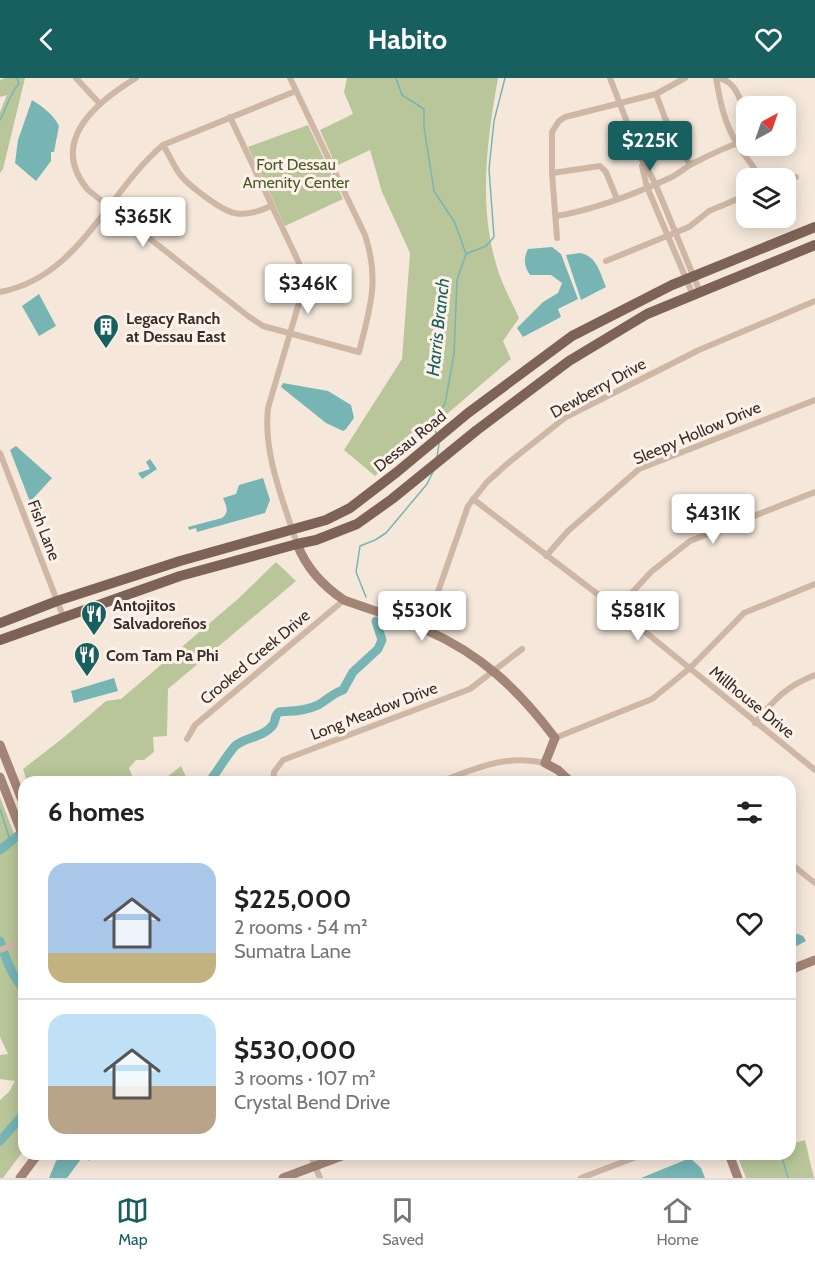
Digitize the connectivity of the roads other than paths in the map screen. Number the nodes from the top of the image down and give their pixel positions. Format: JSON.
{"nodes":[{"id":1,"x":76,"y":78,"type":"edge"},
{"id":2,"x":136,"y":78,"type":"edge"},
{"id":3,"x":290,"y":78,"type":"edge"},
{"id":4,"x":610,"y":78,"type":"edge"},
{"id":5,"x":686,"y":78,"type":"edge"},
{"id":6,"x":717,"y":78,"type":"edge"},
{"id":7,"x":296,"y":91,"type":"junction"},
{"id":8,"x":656,"y":94,"type":"junction"},
{"id":9,"x":738,"y":96,"type":"edge"},
{"id":10,"x":100,"y":104,"type":"junction"},
{"id":11,"x":619,"y":104,"type":"junction"},
{"id":12,"x":230,"y":117,"type":"junction"},
{"id":13,"x":736,"y":143,"type":"joint"},
{"id":14,"x":163,"y":145,"type":"junction"},
{"id":15,"x":640,"y":156,"type":"junction"},
{"id":16,"x":690,"y":165,"type":"junction"},
{"id":17,"x":552,"y":172,"type":"junction"},
{"id":18,"x":655,"y":183,"type":"junction"},
{"id":19,"x":647,"y":187,"type":"junction"},
{"id":20,"x":617,"y":199,"type":"junction"},
{"id":21,"x":736,"y":200,"type":"edge"},
{"id":22,"x":271,"y":206,"type":"junction"},
{"id":23,"x":110,"y":207,"type":"junction"},
{"id":24,"x":557,"y":216,"type":"junction"},
{"id":25,"x":815,"y":227,"type":"edge"},
{"id":26,"x":676,"y":232,"type":"junction"},
{"id":27,"x":668,"y":236,"type":"junction"},
{"id":28,"x":557,"y":238,"type":"dead end"},
{"id":29,"x":815,"y":245,"type":"edge"},
{"id":30,"x":606,"y":261,"type":"dead end"},
{"id":31,"x":690,"y":278,"type":"junction"},
{"id":32,"x":0,"y":292,"type":"edge"},
{"id":33,"x":697,"y":293,"type":"junction"},
{"id":34,"x":815,"y":301,"type":"edge"},
{"id":35,"x":289,"y":333,"type":"junction"},
{"id":36,"x":815,"y":400,"type":"edge"},
{"id":37,"x":0,"y":453,"type":"edge"},
{"id":38,"x":815,"y":492,"type":"edge"},
{"id":39,"x":473,"y":499,"type":"junction"},
{"id":40,"x":292,"y":530,"type":"junction"},
{"id":41,"x":297,"y":544,"type":"junction"},
{"id":42,"x":546,"y":556,"type":"junction"},
{"id":43,"x":815,"y":584,"type":"edge"},
{"id":44,"x":344,"y":600,"type":"junction"},
{"id":45,"x":57,"y":601,"type":"junction"},
{"id":46,"x":617,"y":609,"type":"junction"},
{"id":47,"x":63,"y":616,"type":"junction"},
{"id":48,"x":0,"y":623,"type":"edge"},
{"id":49,"x":424,"y":629,"type":"junction"},
{"id":50,"x":0,"y":640,"type":"edge"},
{"id":51,"x":522,"y":649,"type":"dead end"},
{"id":52,"x":690,"y":668,"type":"junction"},
{"id":53,"x":494,"y":671,"type":"junction"},
{"id":54,"x":815,"y":675,"type":"edge"},
{"id":55,"x":755,"y":723,"type":"junction"},
{"id":56,"x":555,"y":738,"type":"junction"},
{"id":57,"x":187,"y":739,"type":"dead end"},
{"id":58,"x":0,"y":745,"type":"edge"},
{"id":59,"x":545,"y":762,"type":"junction"},
{"id":60,"x":815,"y":770,"type":"edge"},
{"id":61,"x":274,"y":776,"type":"edge"},
{"id":62,"x":457,"y":776,"type":"edge"},
{"id":63,"x":564,"y":776,"type":"edge"},
{"id":64,"x":0,"y":777,"type":"edge"},
{"id":65,"x":18,"y":791,"type":"edge"},
{"id":66,"x":18,"y":824,"type":"edge"},
{"id":67,"x":796,"y":867,"type":"edge"},
{"id":68,"x":815,"y":883,"type":"edge"},
{"id":69,"x":18,"y":943,"type":"edge"},
{"id":70,"x":0,"y":950,"type":"edge"},
{"id":71,"x":815,"y":960,"type":"edge"},
{"id":72,"x":796,"y":968,"type":"edge"},
{"id":73,"x":34,"y":1160,"type":"edge"},
{"id":74,"x":313,"y":1160,"type":"edge"},
{"id":75,"x":330,"y":1160,"type":"edge"},
{"id":76,"x":628,"y":1160,"type":"edge"},
{"id":77,"x":731,"y":1160,"type":"edge"},
{"id":78,"x":315,"y":1165,"type":"junction"},
{"id":79,"x":20,"y":1178,"type":"edge"},
{"id":80,"x":283,"y":1178,"type":"edge"},
{"id":81,"x":320,"y":1178,"type":"edge"},
{"id":82,"x":581,"y":1178,"type":"edge"},
{"id":83,"x":738,"y":1178,"type":"edge"}],
"edges":[{"from":1,"to":10,"type":"street"},
{"from":2,"to":10,"type":"street"},
{"from":3,"to":7,"type":"street"},
{"from":4,"to":11,"type":"street"},
{"from":5,"to":8,"type":"street"},
{"from":6,"to":9,"type":"street"},
{"from":6,"to":13,"type":"street"},
{"from":7,"to":12,"type":"street"},
{"from":7,"to":35,"type":"street"},
{"from":8,"to":11,"type":"street"},
{"from":8,"to":16,"type":"street"},
{"from":10,"to":23,"type":"street"},
{"from":11,"to":15,"type":"street"},
{"from":11,"to":17,"type":"street"},
{"from":12,"to":14,"type":"street"},
{"from":12,"to":22,"type":"street"},
{"from":13,"to":16,"type":"street"},
{"from":14,"to":22,"type":"street"},
{"from":14,"to":23,"type":"street"},
{"from":15,"to":18,"type":"street"},
{"from":15,"to":19,"type":"street"},
{"from":16,"to":18,"type":"street"},
{"from":17,"to":20,"type":"street"},
{"from":17,"to":24,"type":"street"},
{"from":18,"to":19,"type":"street"},
{"from":18,"to":26,"type":"street"},
{"from":19,"to":20,"type":"street"},
{"from":19,"to":27,"type":"street"},
{"from":20,"to":24,"type":"street"},
{"from":21,"to":26,"type":"street"},
{"from":22,"to":35,"type":"street"},
{"from":23,"to":32,"type":"street"},
{"from":23,"to":35,"type":"street"},
{"from":24,"to":28,"type":"street"},
{"from":25,"to":31,"type":"main road","name":"Dessau Road"},
{"from":26,"to":27,"type":"street"},
{"from":26,"to":31,"type":"street"},
{"from":27,"to":30,"type":"street"},
{"from":27,"to":31,"type":"street"},
{"from":29,"to":33,"type":"main road","name":"Dessau Road"},
{"from":31,"to":33,"type":"street"},
{"from":31,"to":40,"type":"main road","name":"Dessau Road"},
{"from":33,"to":41,"type":"main road","name":"Dessau Road"},
{"from":34,"to":39,"type":"street","name":"Dewberry Drive"},
{"from":35,"to":40,"type":"street"},
{"from":36,"to":42,"type":"street","name":"Sleepy Hollow Drive"},
{"from":37,"to":45,"type":"street","name":"Fish Lane"},
{"from":38,"to":46,"type":"street"},
{"from":39,"to":42,"type":"street","name":"Millhouse Drive"},
{"from":39,"to":49,"type":"street","name":"Dewberry Drive"},
{"from":40,"to":41,"type":"street"},
{"from":40,"to":45,"type":"main road","name":"Dessau Road"},
{"from":41,"to":44,"type":"street"},
{"from":41,"to":47,"type":"main road","name":"Dessau Road"},
{"from":42,"to":46,"type":"street","name":"Millhouse Drive"},
{"from":43,"to":52,"type":"street"},
{"from":44,"to":49,"type":"street"},
{"from":44,"to":57,"type":"street","name":"Crooked Creek Drive"},
{"from":45,"to":47,"type":"street","name":"Fish Lane"},
{"from":45,"to":48,"type":"main road","name":"Dessau Road"},
{"from":46,"to":52,"type":"street","name":"Millhouse Drive"},
{"from":47,"to":50,"type":"main road","name":"Dessau Road"},
{"from":49,"to":53,"type":"street"},
{"from":51,"to":53,"type":"street","name":"Long Meadow Drive"},
{"from":52,"to":55,"type":"street","name":"Millhouse Drive"},
{"from":52,"to":56,"type":"street"},
{"from":53,"to":56,"type":"street"},
{"from":53,"to":61,"type":"street","name":"Long Meadow Drive"},
{"from":54,"to":55,"type":"street"},
{"from":55,"to":60,"type":"street","name":"Millhouse Drive"},
{"from":56,"to":59,"type":"street"},
{"from":58,"to":65,"type":"street"},
{"from":59,"to":62,"type":"street"},
{"from":59,"to":63,"type":"street"},
{"from":64,"to":66,"type":"street"},
{"from":67,"to":68,"type":"street"},
{"from":69,"to":70,"type":"street"},
{"from":71,"to":72,"type":"street"},
{"from":73,"to":79,"type":"street"},
{"from":74,"to":78,"type":"street"},
{"from":75,"to":78,"type":"street"},
{"from":76,"to":82,"type":"street"},
{"from":77,"to":83,"type":"street"},
{"from":78,"to":80,"type":"street"},
{"from":78,"to":81,"type":"street"}]}
